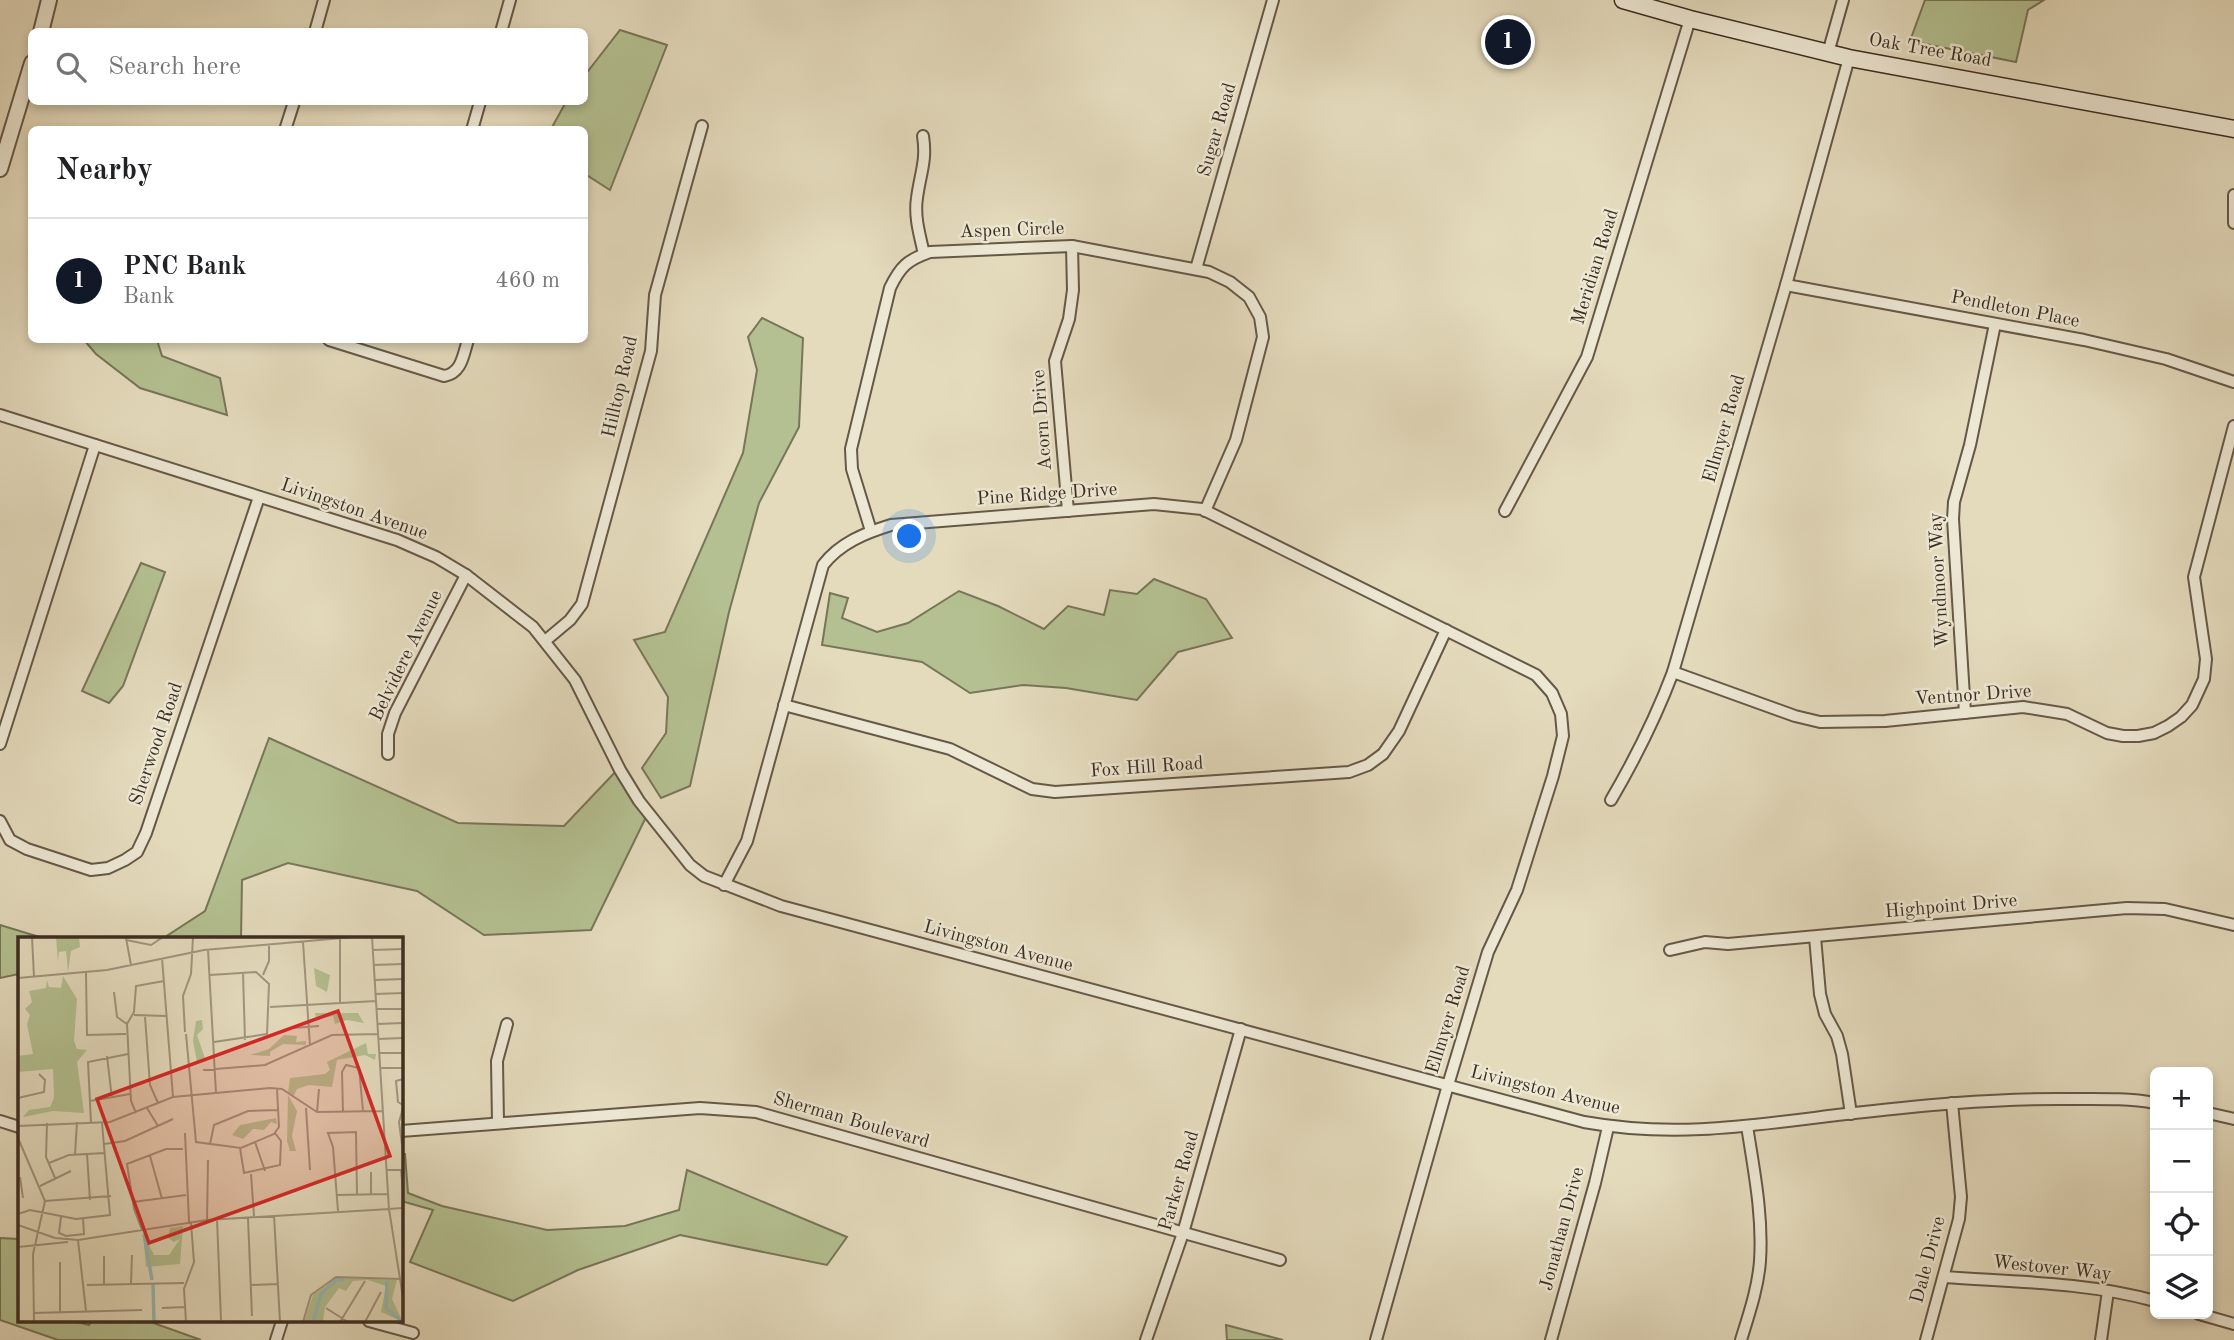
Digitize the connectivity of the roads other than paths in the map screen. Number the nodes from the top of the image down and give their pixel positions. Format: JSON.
{"nodes":[{"id":1,"x":50,"y":0,"type":"edge"},
{"id":2,"x":324,"y":0,"type":"edge"},
{"id":3,"x":510,"y":0,"type":"edge"},
{"id":4,"x":1273,"y":0,"type":"edge"},
{"id":5,"x":1623,"y":0,"type":"edge"},
{"id":6,"x":1843,"y":0,"type":"edge"},
{"id":7,"x":1690,"y":19,"type":"junction"},
{"id":8,"x":42,"y":28,"type":"edge"},
{"id":9,"x":316,"y":28,"type":"edge"},
{"id":10,"x":502,"y":28,"type":"edge"},
{"id":11,"x":1828,"y":53,"type":"junction"},
{"id":12,"x":1849,"y":58,"type":"junction"},
{"id":13,"x":28,"y":76,"type":"edge"},
{"id":14,"x":293,"y":105,"type":"edge"},
{"id":15,"x":479,"y":105,"type":"edge"},
{"id":16,"x":286,"y":126,"type":"edge"},
{"id":17,"x":473,"y":126,"type":"edge"},
{"id":18,"x":702,"y":126,"type":"dead end"},
{"id":19,"x":2234,"y":129,"type":"edge"},
{"id":20,"x":923,"y":136,"type":"dead end"},
{"id":21,"x":0,"y":169,"type":"edge"},
{"id":22,"x":2234,"y":195,"type":"edge"},
{"id":23,"x":2234,"y":223,"type":"edge"},
{"id":24,"x":1072,"y":246,"type":"junction"},
{"id":25,"x":925,"y":254,"type":"junction"},
{"id":26,"x":1196,"y":269,"type":"junction"},
{"id":27,"x":1786,"y":285,"type":"junction"},
{"id":28,"x":1995,"y":324,"type":"junction"},
{"id":29,"x":339,"y":343,"type":"edge"},
{"id":30,"x":467,"y":343,"type":"edge"},
{"id":31,"x":2234,"y":382,"type":"edge"},
{"id":32,"x":0,"y":415,"type":"edge"},
{"id":33,"x":2234,"y":426,"type":"edge"},
{"id":34,"x":95,"y":445,"type":"junction"},
{"id":35,"x":258,"y":497,"type":"junction"},
{"id":36,"x":1068,"y":511,"type":"junction"},
{"id":37,"x":1205,"y":511,"type":"junction"},
{"id":38,"x":1505,"y":511,"type":"dead end"},
{"id":39,"x":871,"y":531,"type":"junction"},
{"id":40,"x":466,"y":575,"type":"junction"},
{"id":41,"x":1446,"y":630,"type":"junction"},
{"id":42,"x":545,"y":641,"type":"junction"},
{"id":43,"x":1673,"y":671,"type":"junction"},
{"id":44,"x":784,"y":705,"type":"junction"},
{"id":45,"x":1965,"y":713,"type":"junction"},
{"id":46,"x":1561,"y":714,"type":"joint"},
{"id":47,"x":0,"y":744,"type":"edge"},
{"id":48,"x":387,"y":754,"type":"dead end"},
{"id":49,"x":1611,"y":800,"type":"dead end"},
{"id":50,"x":0,"y":821,"type":"edge"},
{"id":51,"x":724,"y":885,"type":"junction"},
{"id":52,"x":2234,"y":925,"type":"edge"},
{"id":53,"x":1815,"y":937,"type":"junction"},
{"id":54,"x":1670,"y":950,"type":"dead end"},
{"id":55,"x":507,"y":1024,"type":"dead end"},
{"id":56,"x":1241,"y":1029,"type":"junction"},
{"id":57,"x":1448,"y":1085,"type":"junction"},
{"id":58,"x":1952,"y":1103,"type":"junction"},
{"id":59,"x":2150,"y":1103,"type":"edge"},
{"id":60,"x":1851,"y":1114,"type":"junction"},
{"id":61,"x":2213,"y":1114,"type":"edge"},
{"id":62,"x":2234,"y":1119,"type":"edge"},
{"id":63,"x":0,"y":1121,"type":"edge"},
{"id":64,"x":498,"y":1123,"type":"junction"},
{"id":65,"x":1747,"y":1126,"type":"junction"},
{"id":66,"x":18,"y":1127,"type":"edge"},
{"id":67,"x":1608,"y":1127,"type":"junction"},
{"id":68,"x":402,"y":1131,"type":"edge"},
{"id":69,"x":1184,"y":1233,"type":"junction"},
{"id":70,"x":1280,"y":1260,"type":"dead end"},
{"id":71,"x":1944,"y":1277,"type":"junction"},
{"id":72,"x":2108,"y":1291,"type":"junction"},
{"id":73,"x":2150,"y":1300,"type":"edge"},
{"id":74,"x":2213,"y":1318,"type":"edge"},
{"id":75,"x":282,"y":1322,"type":"edge"},
{"id":76,"x":373,"y":1322,"type":"edge"},
{"id":77,"x":2234,"y":1324,"type":"edge"},
{"id":78,"x":413,"y":1333,"type":"dead end"},
{"id":79,"x":276,"y":1340,"type":"edge"},
{"id":80,"x":1146,"y":1340,"type":"edge"},
{"id":81,"x":1376,"y":1340,"type":"edge"},
{"id":82,"x":1551,"y":1340,"type":"edge"},
{"id":83,"x":1741,"y":1340,"type":"edge"},
{"id":84,"x":1926,"y":1340,"type":"edge"},
{"id":85,"x":2101,"y":1340,"type":"edge"}],
"edges":[{"from":1,"to":8,"type":"street"},
{"from":2,"to":9,"type":"street"},
{"from":3,"to":10,"type":"street"},
{"from":4,"to":26,"type":"street","name":"Sugar Road"},
{"from":5,"to":7,"type":"main road","name":"Oak Tree Road"},
{"from":6,"to":11,"type":"street"},
{"from":7,"to":11,"type":"main road","name":"Oak Tree Road"},
{"from":7,"to":38,"type":"street","name":"Meridian Road"},
{"from":11,"to":12,"type":"main road","name":"Oak Tree Road"},
{"from":12,"to":19,"type":"main road","name":"Oak Tree Road"},
{"from":12,"to":27,"type":"street","name":"Ellmyer Road"},
{"from":13,"to":21,"type":"street"},
{"from":14,"to":16,"type":"street"},
{"from":15,"to":17,"type":"street"},
{"from":18,"to":42,"type":"street","name":"Hilltop Road"},
{"from":20,"to":25,"type":"street"},
{"from":22,"to":23,"type":"street"},
{"from":24,"to":25,"type":"street","name":"Aspen Circle"},
{"from":24,"to":26,"type":"street","name":"Aspen Circle"},
{"from":24,"to":36,"type":"street","name":"Acorn Drive"},
{"from":25,"to":39,"type":"street","name":"Aspen Circle"},
{"from":26,"to":37,"type":"street","name":"Aspen Circle"},
{"from":27,"to":28,"type":"street","name":"Pendleton Place"},
{"from":27,"to":43,"type":"street","name":"Ellmyer Road"},
{"from":28,"to":31,"type":"street","name":"Pendleton Place"},
{"from":28,"to":45,"type":"street","name":"Wyndmoor Way"},
{"from":29,"to":30,"type":"street"},
{"from":32,"to":34,"type":"street","name":"Livingston Avenue"},
{"from":33,"to":45,"type":"street","name":"Ventnor Drive"},
{"from":34,"to":35,"type":"street","name":"Livingston Avenue"},
{"from":34,"to":47,"type":"street"},
{"from":35,"to":40,"type":"street","name":"Livingston Avenue"},
{"from":35,"to":50,"type":"street","name":"Sherwood Road"},
{"from":36,"to":37,"type":"street","name":"Pine Ridge Drive"},
{"from":36,"to":39,"type":"street","name":"Pine Ridge Drive"},
{"from":37,"to":41,"type":"street","name":"Pine Ridge Drive"},
{"from":39,"to":44,"type":"street","name":"Pine Ridge Drive"},
{"from":40,"to":42,"type":"street","name":"Livingston Avenue"},
{"from":40,"to":48,"type":"street","name":"Belvidere Avenue"},
{"from":41,"to":44,"type":"street","name":"Fox Hill Road"},
{"from":41,"to":46,"type":"street","name":"Pine Ridge Drive"},
{"from":42,"to":51,"type":"street","name":"Livingston Avenue"},
{"from":43,"to":45,"type":"street","name":"Ventnor Drive"},
{"from":43,"to":49,"type":"street","name":"Ellmyer Road"},
{"from":44,"to":51,"type":"street","name":"Pine Ridge Drive"},
{"from":46,"to":57,"type":"street","name":"Ellmyer Road"},
{"from":51,"to":56,"type":"street","name":"Livingston Avenue"},
{"from":52,"to":53,"type":"street","name":"Highpoint Drive"},
{"from":53,"to":54,"type":"street","name":"Highpoint Drive"},
{"from":53,"to":60,"type":"street"},
{"from":55,"to":64,"type":"street"},
{"from":56,"to":57,"type":"street","name":"Livingston Avenue"},
{"from":56,"to":69,"type":"street","name":"Parker Road"},
{"from":57,"to":67,"type":"street","name":"Livingston Avenue"},
{"from":57,"to":81,"type":"street","name":"Ellmyer Road"},
{"from":58,"to":59,"type":"street","name":"Livingston Avenue"},
{"from":58,"to":60,"type":"street","name":"Livingston Avenue"},
{"from":58,"to":71,"type":"street","name":"Dale Drive"},
{"from":60,"to":65,"type":"street","name":"Livingston Avenue"},
{"from":61,"to":62,"type":"street"},
{"from":63,"to":66,"type":"street"},
{"from":64,"to":68,"type":"street","name":"Sherman Boulevard"},
{"from":64,"to":69,"type":"street","name":"Sherman Boulevard"},
{"from":65,"to":67,"type":"street","name":"Livingston Avenue"},
{"from":65,"to":83,"type":"street"},
{"from":67,"to":82,"type":"street","name":"Jonathan Drive"},
{"from":69,"to":70,"type":"street","name":"Sherman Boulevard"},
{"from":69,"to":80,"type":"street","name":"Parker Road"},
{"from":71,"to":72,"type":"street","name":"Westover Way"},
{"from":71,"to":84,"type":"street","name":"Dale Drive"},
{"from":72,"to":73,"type":"street","name":"Westover Way"},
{"from":72,"to":85,"type":"street"},
{"from":74,"to":77,"type":"street"},
{"from":75,"to":79,"type":"street"},
{"from":76,"to":78,"type":"street"}]}
